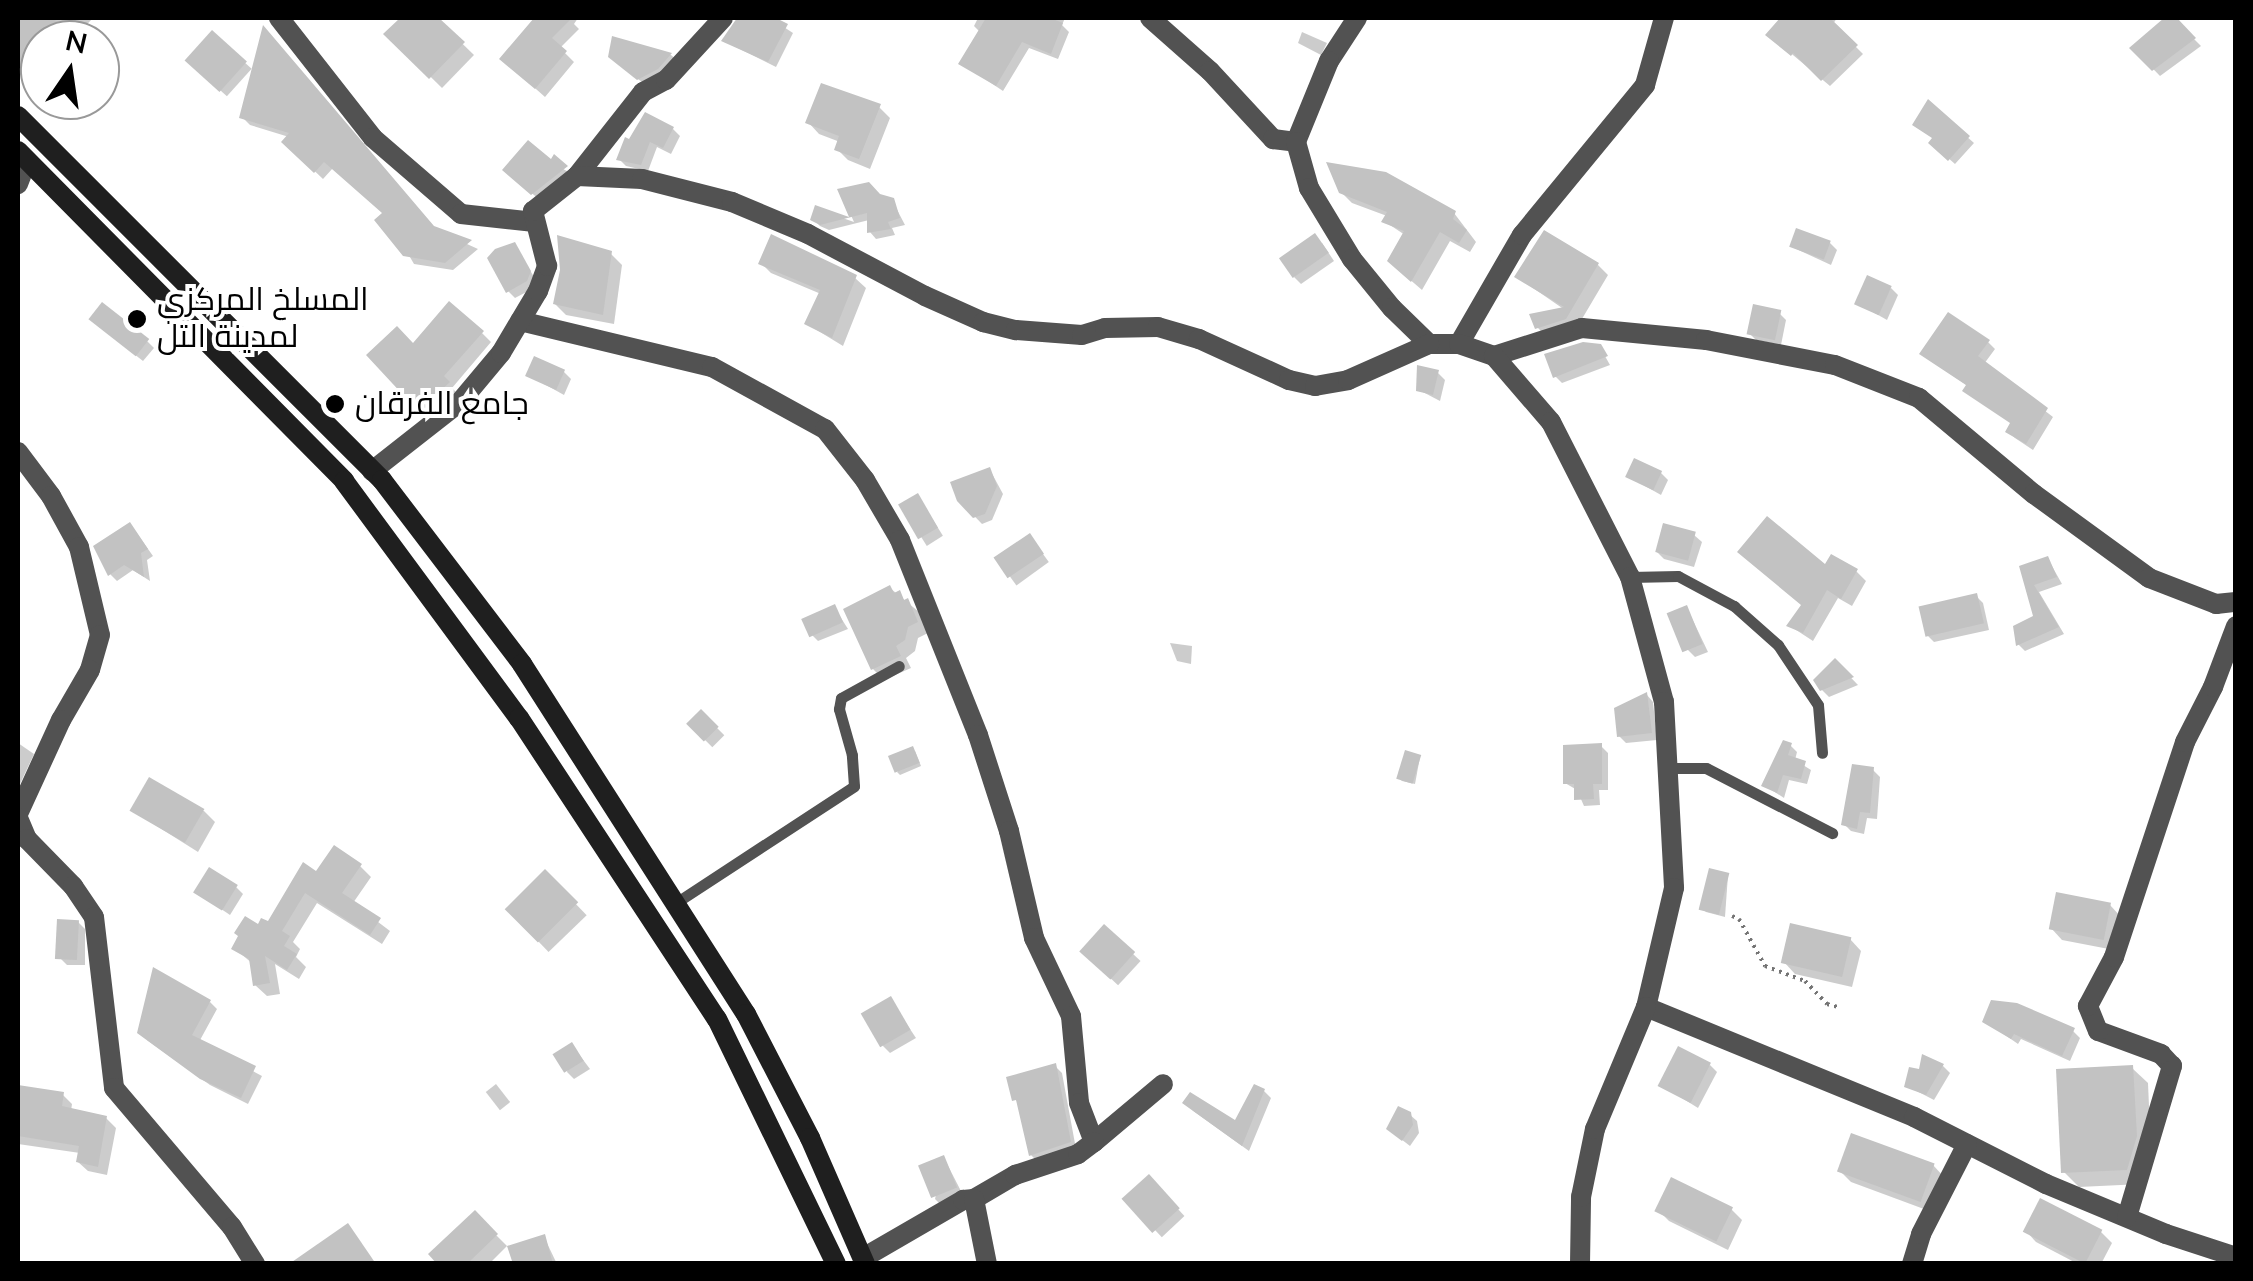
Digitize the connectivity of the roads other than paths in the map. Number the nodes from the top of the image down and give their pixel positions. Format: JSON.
{"nodes":[{"id":1,"x":279,"y":18,"type":"edge"},
{"id":2,"x":723,"y":18,"type":"edge"},
{"id":3,"x":1150,"y":18,"type":"edge"},
{"id":4,"x":1357,"y":18,"type":"edge"},
{"id":5,"x":1664,"y":18,"type":"edge"},
{"id":6,"x":18,"y":116,"type":"edge"},
{"id":7,"x":1296,"y":142,"type":"junction"},
{"id":8,"x":22,"y":156,"type":"edge"},
{"id":9,"x":577,"y":176,"type":"junction"},
{"id":10,"x":18,"y":184,"type":"edge"},
{"id":11,"x":535,"y":222,"type":"junction"},
{"id":12,"x":520,"y":321,"type":"junction"},
{"id":13,"x":1429,"y":344,"type":"junction"},
{"id":14,"x":1458,"y":344,"type":"junction"},
{"id":15,"x":1494,"y":356,"type":"junction"},
{"id":16,"x":18,"y":452,"type":"edge"},
{"id":17,"x":372,"y":471,"type":"junction"},
{"id":18,"x":1630,"y":577,"type":"junction"},
{"id":19,"x":2236,"y":602,"type":"edge"},
{"id":20,"x":2236,"y":626,"type":"edge"},
{"id":21,"x":900,"y":666,"type":"dead end"},
{"id":22,"x":1822,"y":752,"type":"dead end"},
{"id":23,"x":1669,"y":768,"type":"junction"},
{"id":24,"x":18,"y":816,"type":"edge"},
{"id":25,"x":1832,"y":833,"type":"dead end"},
{"id":26,"x":674,"y":904,"type":"junction"},
{"id":27,"x":1646,"y":1007,"type":"junction"},
{"id":28,"x":1163,"y":1084,"type":"dead end"},
{"id":29,"x":1094,"y":1142,"type":"junction"},
{"id":30,"x":1967,"y":1144,"type":"junction"},
{"id":31,"x":974,"y":1200,"type":"junction"},
{"id":32,"x":2127,"y":1216,"type":"junction"},
{"id":33,"x":2236,"y":1257,"type":"edge"},
{"id":34,"x":864,"y":1261,"type":"edge"},
{"id":35,"x":255,"y":1264,"type":"edge"},
{"id":36,"x":836,"y":1264,"type":"edge"},
{"id":37,"x":986,"y":1264,"type":"edge"},
{"id":38,"x":1580,"y":1264,"type":"edge"},
{"id":39,"x":1912,"y":1264,"type":"edge"}],
"edges":[{"from":1,"to":11,"type":"street"},
{"from":2,"to":9,"type":"street"},
{"from":3,"to":7,"type":"street"},
{"from":4,"to":7,"type":"street"},
{"from":5,"to":14,"type":"street"},
{"from":6,"to":17,"type":"main road"},
{"from":7,"to":13,"type":"street"},
{"from":8,"to":10,"type":"street"},
{"from":8,"to":36,"type":"main road"},
{"from":9,"to":11,"type":"street"},
{"from":9,"to":13,"type":"street"},
{"from":11,"to":12,"type":"street"},
{"from":12,"to":17,"type":"street"},
{"from":12,"to":29,"type":"street"},
{"from":13,"to":14,"type":"street"},
{"from":14,"to":15,"type":"street"},
{"from":15,"to":18,"type":"street"},
{"from":15,"to":19,"type":"street"},
{"from":16,"to":24,"type":"street"},
{"from":17,"to":26,"type":"main road"},
{"from":18,"to":22,"type":"lane"},
{"from":18,"to":23,"type":"street"},
{"from":20,"to":32,"type":"street"},
{"from":21,"to":26,"type":"lane"},
{"from":23,"to":25,"type":"lane"},
{"from":23,"to":27,"type":"street"},
{"from":24,"to":35,"type":"street"},
{"from":26,"to":34,"type":"main road"},
{"from":27,"to":30,"type":"street"},
{"from":27,"to":38,"type":"street"},
{"from":28,"to":29,"type":"street"},
{"from":29,"to":31,"type":"street"},
{"from":30,"to":32,"type":"street"},
{"from":30,"to":39,"type":"street"},
{"from":31,"to":34,"type":"street"},
{"from":31,"to":37,"type":"street"},
{"from":32,"to":33,"type":"street"}]}
